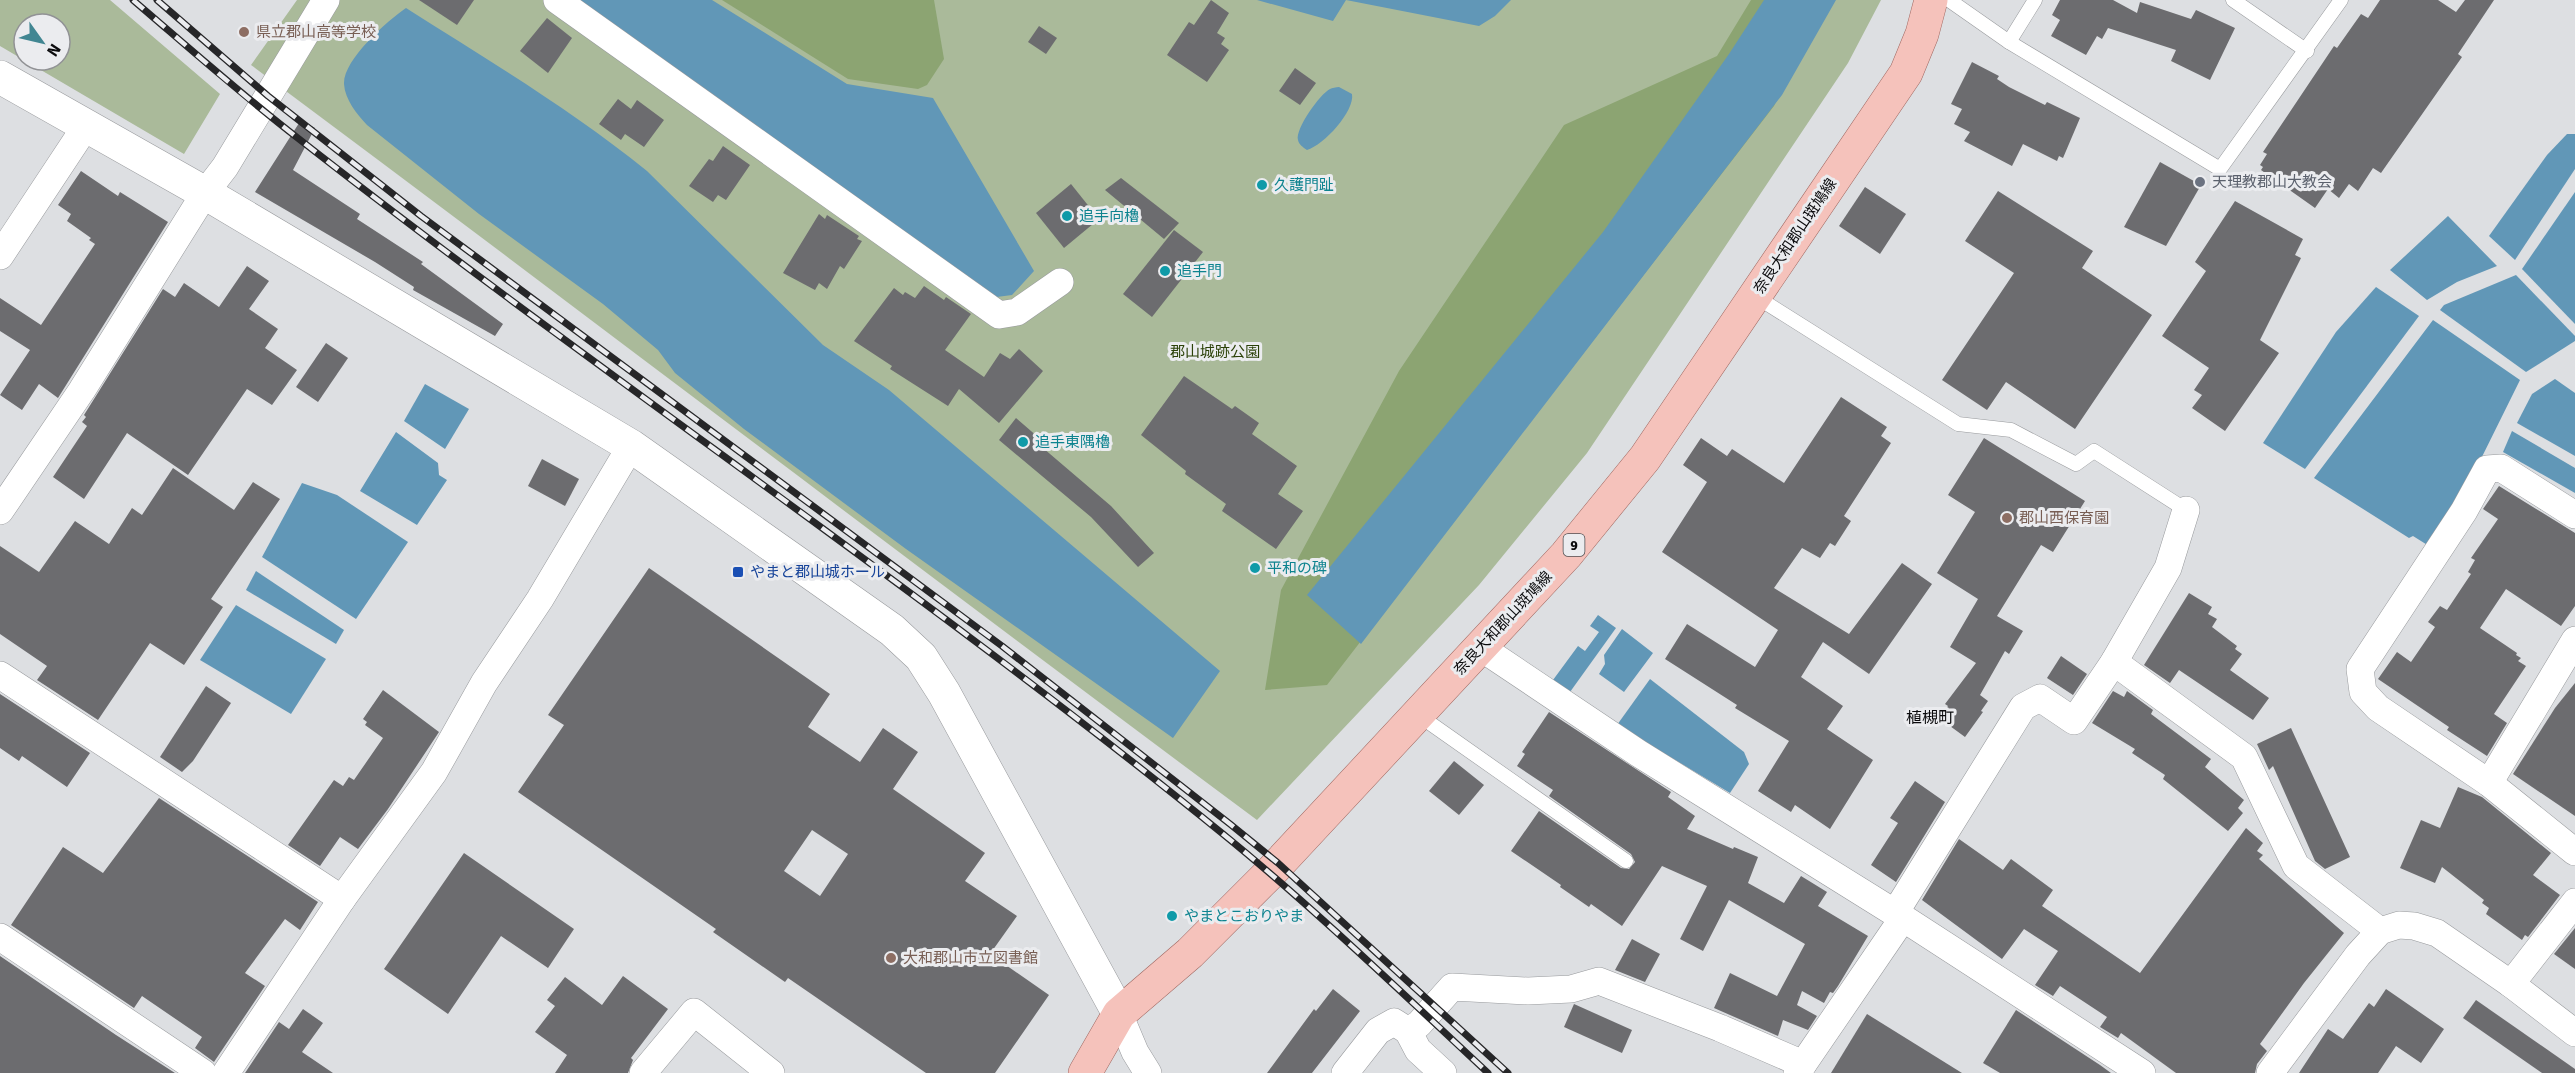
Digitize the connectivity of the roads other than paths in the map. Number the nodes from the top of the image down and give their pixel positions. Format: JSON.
{"nodes":[{"id":1,"x":326,"y":0,"type":"edge"},
{"id":2,"x":556,"y":0,"type":"edge"},
{"id":3,"x":1931,"y":0,"type":"edge"},
{"id":4,"x":1949,"y":0,"type":"edge"},
{"id":5,"x":2035,"y":0,"type":"edge"},
{"id":6,"x":2233,"y":0,"type":"edge"},
{"id":7,"x":2341,"y":0,"type":"edge"},
{"id":8,"x":2009,"y":42,"type":"junction"},
{"id":9,"x":2307,"y":51,"type":"junction"},
{"id":10,"x":0,"y":77,"type":"edge"},
{"id":11,"x":86,"y":126,"type":"junction"},
{"id":12,"x":205,"y":193,"type":"junction"},
{"id":13,"x":0,"y":256,"type":"edge"},
{"id":14,"x":1060,"y":282,"type":"dead end"},
{"id":15,"x":1755,"y":296,"type":"junction"},
{"id":16,"x":631,"y":446,"type":"junction"},
{"id":17,"x":2186,"y":510,"type":"joint"},
{"id":18,"x":0,"y":511,"type":"edge"},
{"id":19,"x":2575,"y":515,"type":"edge"},
{"id":20,"x":2575,"y":640,"type":"edge"},
{"id":21,"x":1480,"y":647,"type":"junction"},
{"id":22,"x":2114,"y":662,"type":"junction"},
{"id":23,"x":0,"y":675,"type":"edge"},
{"id":24,"x":1417,"y":714,"type":"junction"},
{"id":25,"x":2488,"y":783,"type":"junction"},
{"id":26,"x":2575,"y":852,"type":"edge"},
{"id":27,"x":1626,"y":861,"type":"dead end"},
{"id":28,"x":342,"y":900,"type":"junction"},
{"id":29,"x":2575,"y":902,"type":"edge"},
{"id":30,"x":1899,"y":915,"type":"junction"},
{"id":31,"x":2380,"y":931,"type":"junction"},
{"id":32,"x":0,"y":937,"type":"edge"},
{"id":33,"x":2511,"y":984,"type":"junction"},
{"id":34,"x":1119,"y":1014,"type":"junction"},
{"id":35,"x":1408,"y":1031,"type":"junction"},
{"id":36,"x":2575,"y":1033,"type":"edge"},
{"id":37,"x":1800,"y":1069,"type":"edge"},
{"id":38,"x":203,"y":1073,"type":"edge"},
{"id":39,"x":226,"y":1073,"type":"edge"},
{"id":40,"x":643,"y":1073,"type":"edge"},
{"id":41,"x":771,"y":1073,"type":"edge"},
{"id":42,"x":1085,"y":1073,"type":"edge"},
{"id":43,"x":1148,"y":1073,"type":"edge"},
{"id":44,"x":1345,"y":1073,"type":"edge"},
{"id":45,"x":1443,"y":1073,"type":"edge"},
{"id":46,"x":2142,"y":1073,"type":"edge"},
{"id":47,"x":2270,"y":1073,"type":"edge"}],
"edges":[{"from":1,"to":12,"type":"street"},
{"from":2,"to":14,"type":"street"},
{"from":3,"to":15,"type":"main road","name":"奈良大和郡山斑鳩線","number":"9"},
{"from":4,"to":8,"type":"lane"},
{"from":5,"to":8,"type":"lane"},
{"from":6,"to":9,"type":"lane"},
{"from":7,"to":9,"type":"lane"},
{"from":8,"to":9,"type":"lane"},
{"from":10,"to":11,"type":"street"},
{"from":11,"to":12,"type":"street"},
{"from":11,"to":13,"type":"street"},
{"from":12,"to":16,"type":"street"},
{"from":12,"to":18,"type":"street"},
{"from":15,"to":17,"type":"lane"},
{"from":15,"to":21,"type":"main road","name":"奈良大和郡山斑鳩線","number":"9"},
{"from":16,"to":28,"type":"street"},
{"from":16,"to":34,"type":"street"},
{"from":17,"to":22,"type":"street"},
{"from":19,"to":25,"type":"street"},
{"from":20,"to":25,"type":"street"},
{"from":21,"to":24,"type":"main road","name":"奈良大和郡山斑鳩線","number":"9"},
{"from":21,"to":30,"type":"street"},
{"from":22,"to":30,"type":"street"},
{"from":22,"to":31,"type":"street"},
{"from":23,"to":28,"type":"street"},
{"from":24,"to":27,"type":"lane"},
{"from":24,"to":34,"type":"main road","name":"奈良大和郡山斑鳩線","number":"9"},
{"from":25,"to":26,"type":"street"},
{"from":28,"to":39,"type":"street"},
{"from":29,"to":33,"type":"street"},
{"from":30,"to":37,"type":"street"},
{"from":30,"to":46,"type":"street"},
{"from":31,"to":33,"type":"street"},
{"from":31,"to":47,"type":"street"},
{"from":32,"to":38,"type":"street"},
{"from":33,"to":36,"type":"street"},
{"from":34,"to":42,"type":"main road","name":"奈良大和郡山斑鳩線","number":"9"},
{"from":34,"to":43,"type":"street"},
{"from":35,"to":37,"type":"street"},
{"from":35,"to":44,"type":"street"},
{"from":35,"to":45,"type":"street"},
{"from":40,"to":41,"type":"street"}]}
